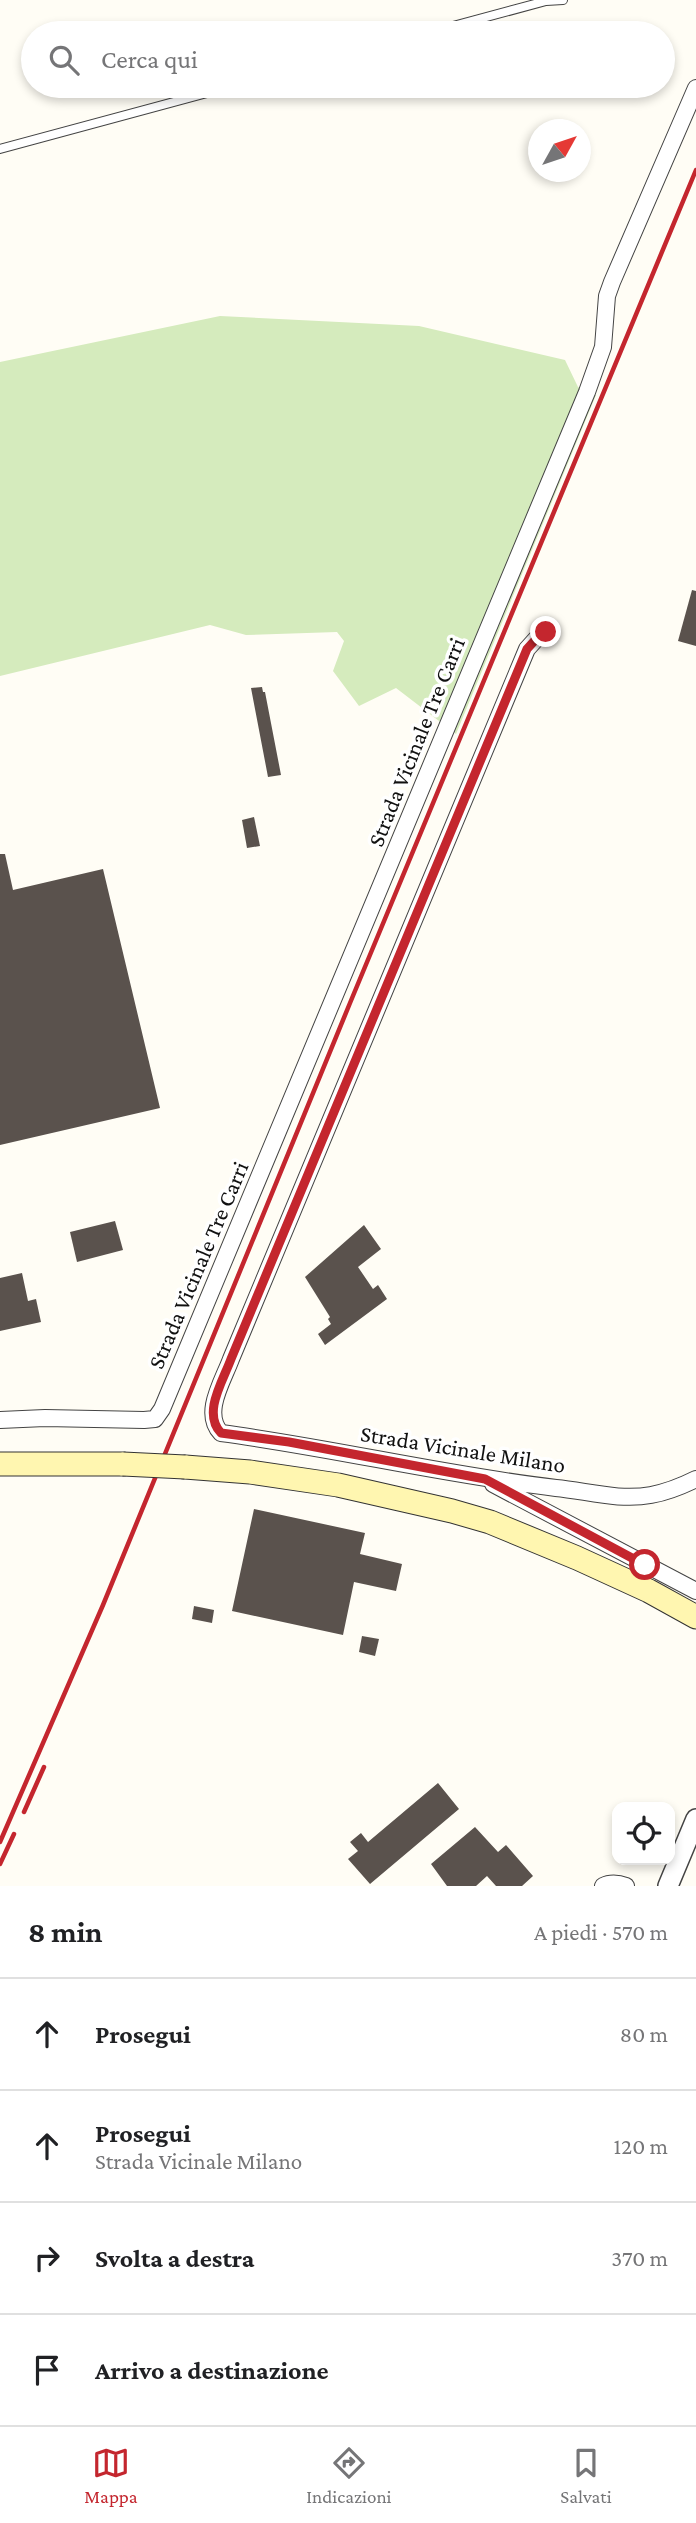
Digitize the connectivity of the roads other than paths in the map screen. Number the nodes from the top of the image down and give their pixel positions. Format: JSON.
{"nodes":[{"id":1,"x":563,"y":0,"type":"edge"},
{"id":2,"x":472,"y":21,"type":"edge"},
{"id":3,"x":696,"y":89,"type":"edge"},
{"id":4,"x":189,"y":98,"type":"edge"},
{"id":5,"x":0,"y":149,"type":"edge"},
{"id":6,"x":546,"y":632,"type":"dead end"},
{"id":7,"x":0,"y":1420,"type":"edge"},
{"id":8,"x":0,"y":1464,"type":"edge"},
{"id":9,"x":485,"y":1479,"type":"junction"},
{"id":10,"x":696,"y":1479,"type":"edge"},
{"id":11,"x":491,"y":1522,"type":"junction"},
{"id":12,"x":695,"y":1593,"type":"edge"},
{"id":13,"x":696,"y":1617,"type":"edge"},
{"id":14,"x":696,"y":1819,"type":"edge"},
{"id":15,"x":696,"y":1837,"type":"edge"},
{"id":16,"x":681,"y":1853,"type":"junction"},
{"id":17,"x":604,"y":1886,"type":"edge"},
{"id":18,"x":625,"y":1886,"type":"edge"},
{"id":19,"x":668,"y":1886,"type":"edge"}],
"edges":[{"from":1,"to":2,"type":"lane"},
{"from":3,"to":7,"type":"street","name":"Strada Vicinale Tre Carri"},
{"from":4,"to":5,"type":"lane"},
{"from":6,"to":9,"type":"street","name":"Strada Vicinale Milano"},
{"from":8,"to":11,"type":"main road","bridge":true},
{"from":9,"to":10,"type":"street","name":"Strada Vicinale Milano"},
{"from":9,"to":12,"type":"street"},
{"from":11,"to":12,"type":"main road"},
{"from":11,"to":13,"type":"main road"},
{"from":14,"to":16,"type":"street"},
{"from":15,"to":16,"type":"street"},
{"from":16,"to":19,"type":"street"},
{"from":17,"to":18,"type":"street"}]}
